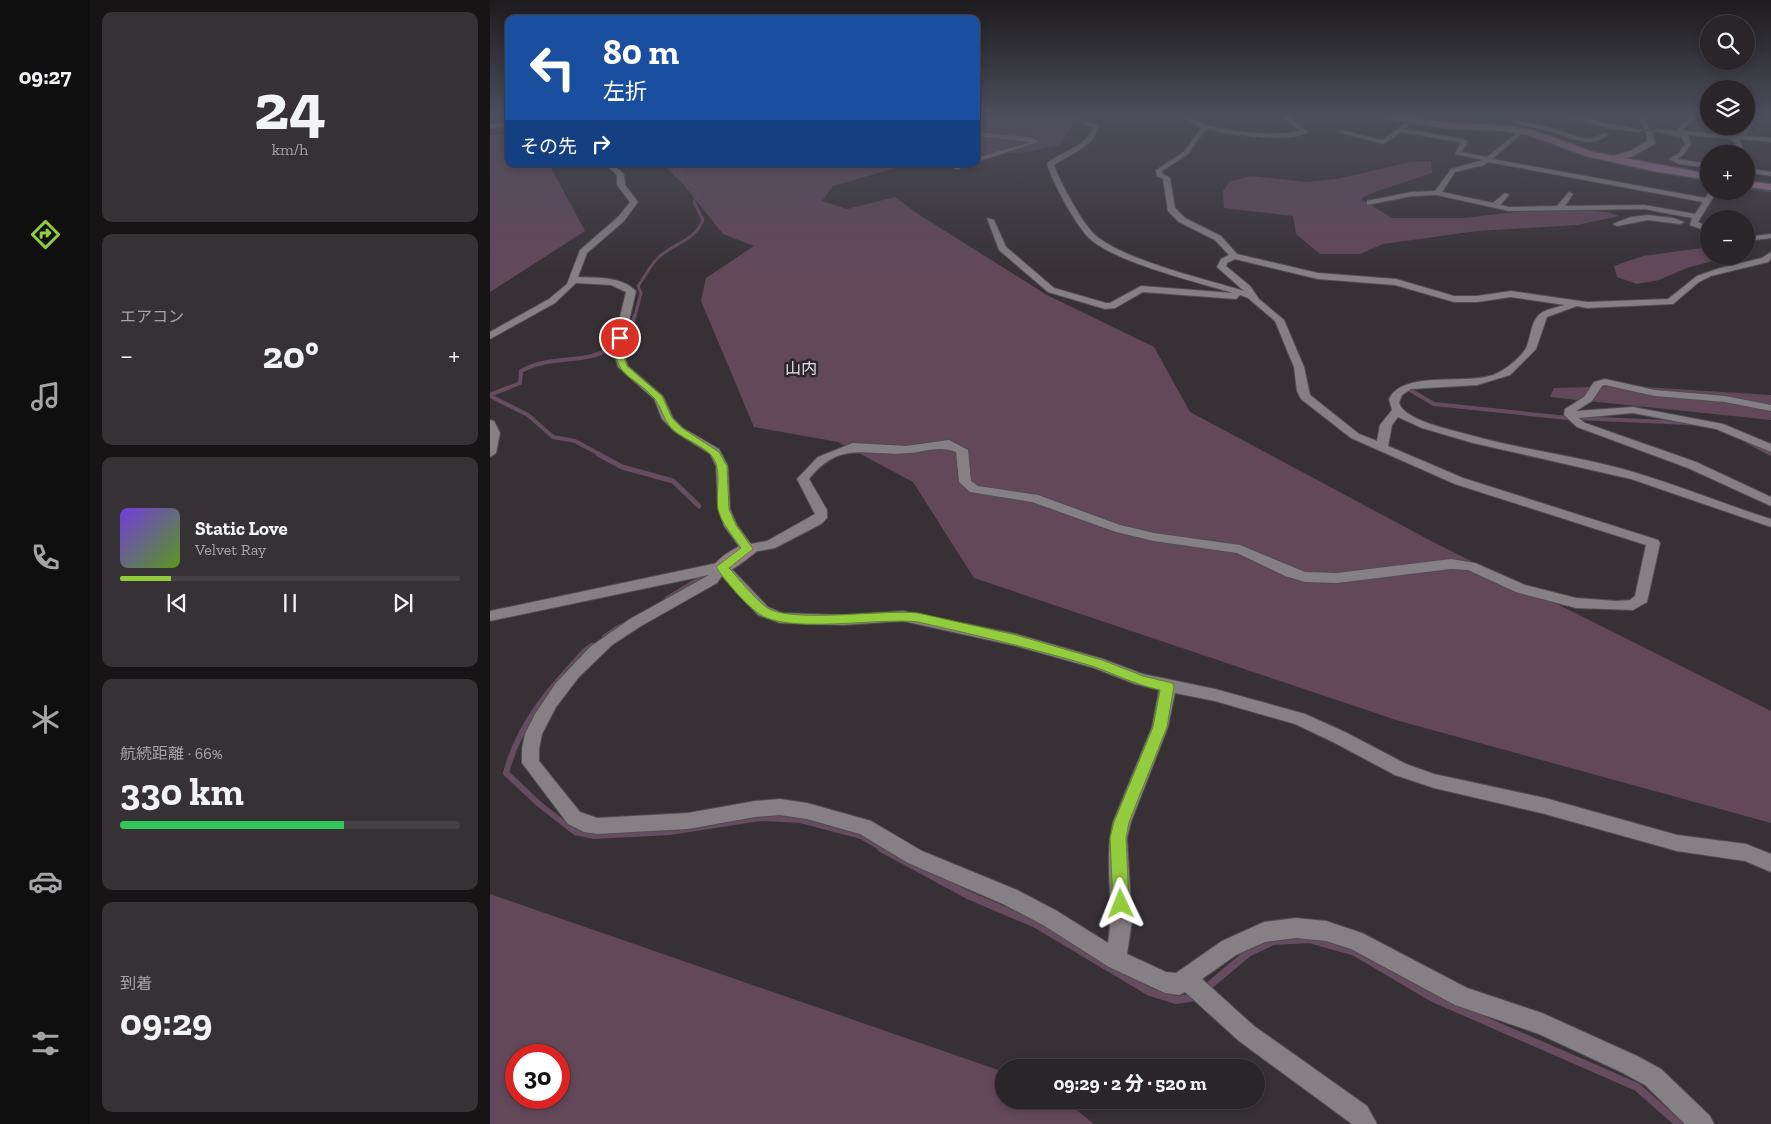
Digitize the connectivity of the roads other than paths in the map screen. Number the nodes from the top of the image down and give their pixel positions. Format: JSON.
{"nodes":[{"id":1,"x":613,"y":168,"type":"edge"},
{"id":2,"x":1051,"y":168,"type":"edge"},
{"id":3,"x":1161,"y":168,"type":"edge"},
{"id":4,"x":1460,"y":168,"type":"edge"},
{"id":5,"x":1533,"y":168,"type":"edge"},
{"id":6,"x":1646,"y":168,"type":"edge"},
{"id":7,"x":1755,"y":172,"type":"edge"},
{"id":8,"x":1771,"y":174,"type":"edge"},
{"id":9,"x":1700,"y":177,"type":"edge"},
{"id":10,"x":1755,"y":184,"type":"edge"},
{"id":11,"x":1771,"y":187,"type":"edge"},
{"id":12,"x":1437,"y":194,"type":"junction"},
{"id":13,"x":1569,"y":194,"type":"dead end"},
{"id":14,"x":1505,"y":195,"type":"dead end"},
{"id":15,"x":1708,"y":201,"type":"joint"},
{"id":16,"x":1370,"y":203,"type":"dead end"},
{"id":17,"x":1494,"y":206,"type":"junction"},
{"id":18,"x":1560,"y":208,"type":"junction"},
{"id":19,"x":990,"y":220,"type":"dead end"},
{"id":20,"x":1695,"y":220,"type":"junction"},
{"id":21,"x":1617,"y":224,"type":"dead end"},
{"id":22,"x":1700,"y":224,"type":"edge"},
{"id":23,"x":1771,"y":236,"type":"edge"},
{"id":24,"x":1755,"y":238,"type":"edge"},
{"id":25,"x":1771,"y":255,"type":"edge"},
{"id":26,"x":1234,"y":256,"type":"junction"},
{"id":27,"x":575,"y":280,"type":"junction"},
{"id":28,"x":1252,"y":296,"type":"junction"},
{"id":29,"x":1573,"y":304,"type":"junction"},
{"id":30,"x":490,"y":336,"type":"edge"},
{"id":31,"x":1771,"y":408,"type":"edge"},
{"id":32,"x":1397,"y":411,"type":"junction"},
{"id":33,"x":1570,"y":415,"type":"junction"},
{"id":34,"x":490,"y":424,"type":"edge"},
{"id":35,"x":1382,"y":448,"type":"junction"},
{"id":36,"x":1771,"y":448,"type":"edge"},
{"id":37,"x":490,"y":453,"type":"edge"},
{"id":38,"x":1771,"y":502,"type":"edge"},
{"id":39,"x":1771,"y":523,"type":"edge"},
{"id":40,"x":748,"y":549,"type":"junction"},
{"id":41,"x":722,"y":567,"type":"junction"},
{"id":42,"x":490,"y":616,"type":"edge"},
{"id":43,"x":1168,"y":686,"type":"junction"},
{"id":44,"x":1771,"y":862,"type":"edge"},
{"id":45,"x":1116,"y":960,"type":"junction"},
{"id":46,"x":1197,"y":989,"type":"junction"},
{"id":47,"x":1365,"y":1124,"type":"edge"},
{"id":48,"x":1702,"y":1124,"type":"edge"}],
"edges":[{"from":1,"to":27,"type":"street"},
{"from":2,"to":28,"type":"street"},
{"from":3,"to":26,"type":"street"},
{"from":4,"to":12,"type":"street"},
{"from":5,"to":15,"type":"street"},
{"from":6,"to":9,"type":"main road"},
{"from":7,"to":8,"type":"street"},
{"from":10,"to":11,"type":"main road"},
{"from":12,"to":16,"type":"street"},
{"from":12,"to":17,"type":"street"},
{"from":13,"to":18,"type":"street"},
{"from":14,"to":17,"type":"street"},
{"from":15,"to":20,"type":"street"},
{"from":17,"to":18,"type":"street"},
{"from":18,"to":20,"type":"street"},
{"from":19,"to":28,"type":"street"},
{"from":20,"to":21,"type":"street"},
{"from":20,"to":22,"type":"street"},
{"from":23,"to":24,"type":"street"},
{"from":25,"to":29,"type":"street"},
{"from":26,"to":28,"type":"street"},
{"from":26,"to":29,"type":"street"},
{"from":27,"to":30,"type":"street"},
{"from":27,"to":40,"type":"street"},
{"from":28,"to":35,"type":"street"},
{"from":29,"to":32,"type":"street"},
{"from":31,"to":33,"type":"street"},
{"from":32,"to":35,"type":"street"},
{"from":32,"to":39,"type":"street"},
{"from":33,"to":36,"type":"street"},
{"from":33,"to":38,"type":"street"},
{"from":34,"to":37,"type":"street"},
{"from":35,"to":40,"type":"street"},
{"from":40,"to":41,"type":"street"},
{"from":41,"to":42,"type":"street"},
{"from":41,"to":43,"type":"street"},
{"from":41,"to":45,"type":"street"},
{"from":43,"to":44,"type":"street"},
{"from":43,"to":45,"type":"street"},
{"from":45,"to":46,"type":"street"},
{"from":46,"to":47,"type":"street"},
{"from":46,"to":48,"type":"street"}]}
